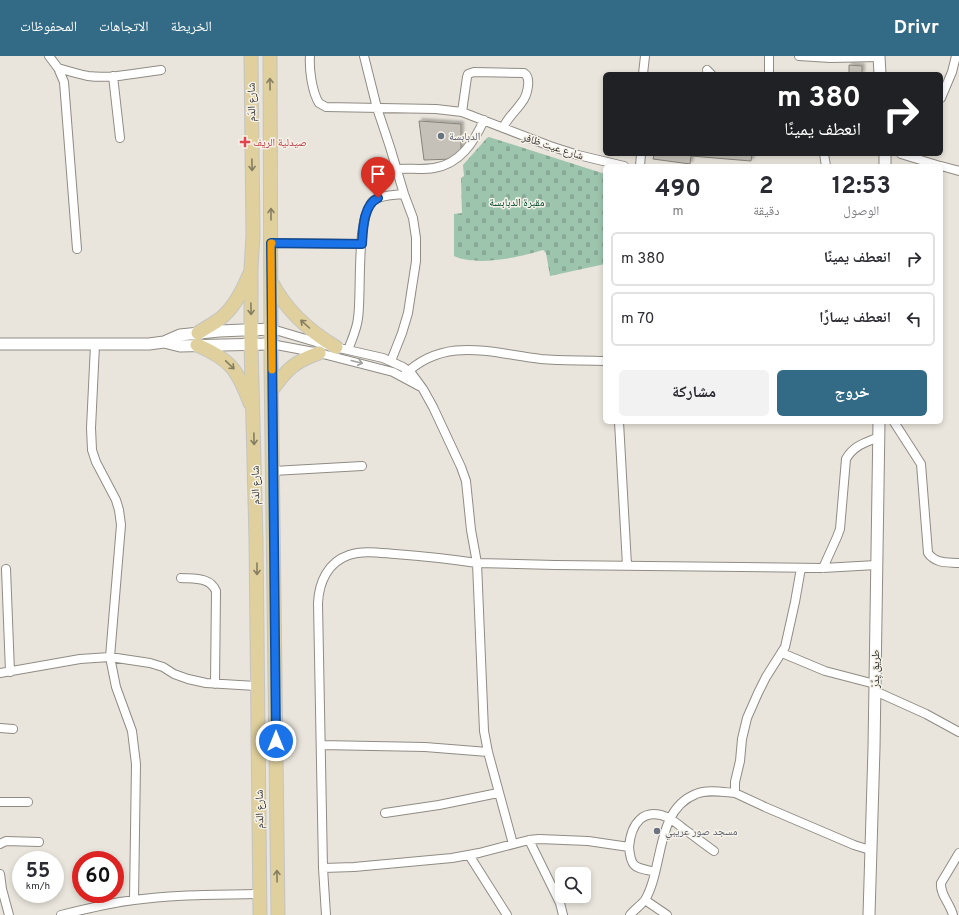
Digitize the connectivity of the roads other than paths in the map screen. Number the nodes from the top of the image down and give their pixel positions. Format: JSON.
{"nodes":[{"id":1,"x":49,"y":56,"type":"edge"},
{"id":2,"x":251,"y":56,"type":"edge"},
{"id":3,"x":270,"y":56,"type":"edge"},
{"id":4,"x":310,"y":56,"type":"edge"},
{"id":5,"x":364,"y":56,"type":"edge"},
{"id":6,"x":645,"y":56,"type":"edge"},
{"id":7,"x":769,"y":56,"type":"edge"},
{"id":8,"x":799,"y":56,"type":"edge"},
{"id":9,"x":879,"y":56,"type":"edge"},
{"id":10,"x":956,"y":56,"type":"edge"},
{"id":11,"x":58,"y":68,"type":"junction"},
{"id":12,"x":161,"y":70,"type":"dead end"},
{"id":13,"x":643,"y":72,"type":"edge"},
{"id":14,"x":769,"y":72,"type":"edge"},
{"id":15,"x":880,"y":72,"type":"edge"},
{"id":16,"x":113,"y":76,"type":"junction"},
{"id":17,"x":943,"y":93,"type":"edge"},
{"id":18,"x":376,"y":108,"type":"junction"},
{"id":19,"x":462,"y":112,"type":"junction"},
{"id":20,"x":484,"y":120,"type":"junction"},
{"id":21,"x":503,"y":128,"type":"junction"},
{"id":22,"x":120,"y":138,"type":"dead end"},
{"id":23,"x":908,"y":156,"type":"edge"},
{"id":24,"x":617,"y":164,"type":"edge"},
{"id":25,"x":934,"y":164,"type":"edge"},
{"id":26,"x":943,"y":167,"type":"edge"},
{"id":27,"x":396,"y":169,"type":"junction"},
{"id":28,"x":959,"y":171,"type":"edge"},
{"id":29,"x":404,"y":194,"type":"junction"},
{"id":30,"x":271,"y":243,"type":"junction"},
{"id":31,"x":362,"y":244,"type":"junction"},
{"id":32,"x":77,"y":249,"type":"dead end"},
{"id":33,"x":251,"y":269,"type":"junction"},
{"id":34,"x":271,"y":281,"type":"junction"},
{"id":35,"x":252,"y":329,"type":"junction"},
{"id":36,"x":272,"y":329,"type":"junction"},
{"id":37,"x":197,"y":339,"type":"junction"},
{"id":38,"x":0,"y":344,"type":"edge"},
{"id":39,"x":251,"y":344,"type":"junction"},
{"id":40,"x":271,"y":344,"type":"junction"},
{"id":41,"x":95,"y":345,"type":"junction"},
{"id":42,"x":342,"y":348,"type":"junction"},
{"id":43,"x":319,"y":353,"type":"junction"},
{"id":44,"x":391,"y":361,"type":"junction"},
{"id":45,"x":603,"y":361,"type":"edge"},
{"id":46,"x":406,"y":373,"type":"junction"},
{"id":47,"x":272,"y":390,"type":"junction"},
{"id":48,"x":254,"y":414,"type":"junction"},
{"id":49,"x":619,"y":424,"type":"edge"},
{"id":50,"x":879,"y":424,"type":"edge"},
{"id":51,"x":895,"y":424,"type":"edge"},
{"id":52,"x":879,"y":437,"type":"junction"},
{"id":53,"x":362,"y":466,"type":"dead end"},
{"id":54,"x":273,"y":471,"type":"junction"},
{"id":55,"x":477,"y":563,"type":"junction"},
{"id":56,"x":959,"y":563,"type":"edge"},
{"id":57,"x":627,"y":565,"type":"junction"},
{"id":58,"x":876,"y":565,"type":"junction"},
{"id":59,"x":801,"y":568,"type":"junction"},
{"id":60,"x":823,"y":568,"type":"junction"},
{"id":61,"x":6,"y":569,"type":"dead end"},
{"id":62,"x":182,"y":578,"type":"dead end"},
{"id":63,"x":782,"y":653,"type":"junction"},
{"id":64,"x":110,"y":657,"type":"junction"},
{"id":65,"x":10,"y":672,"type":"junction"},
{"id":66,"x":0,"y":673,"type":"edge"},
{"id":67,"x":215,"y":684,"type":"junction"},
{"id":68,"x":257,"y":686,"type":"junction"},
{"id":69,"x":875,"y":687,"type":"junction"},
{"id":70,"x":0,"y":728,"type":"edge"},
{"id":71,"x":14,"y":729,"type":"dead end"},
{"id":72,"x":959,"y":732,"type":"edge"},
{"id":73,"x":321,"y":745,"type":"junction"},
{"id":74,"x":488,"y":752,"type":"junction"},
{"id":75,"x":498,"y":792,"type":"junction"},
{"id":76,"x":735,"y":793,"type":"junction"},
{"id":77,"x":0,"y":802,"type":"edge"},
{"id":78,"x":28,"y":802,"type":"dead end"},
{"id":79,"x":385,"y":813,"type":"dead end"},
{"id":80,"x":670,"y":818,"type":"junction"},
{"id":81,"x":529,"y":840,"type":"junction"},
{"id":82,"x":39,"y":842,"type":"dead end"},
{"id":83,"x":0,"y":844,"type":"edge"},
{"id":84,"x":513,"y":844,"type":"junction"},
{"id":85,"x":629,"y":848,"type":"junction"},
{"id":86,"x":870,"y":850,"type":"junction"},
{"id":87,"x":714,"y":851,"type":"dead end"},
{"id":88,"x":959,"y":854,"type":"edge"},
{"id":89,"x":469,"y":855,"type":"junction"},
{"id":90,"x":323,"y":868,"type":"junction"},
{"id":91,"x":655,"y":872,"type":"junction"},
{"id":92,"x":0,"y":874,"type":"edge"},
{"id":93,"x":260,"y":894,"type":"junction"},
{"id":94,"x":134,"y":900,"type":"junction"},
{"id":95,"x":645,"y":900,"type":"junction"},
{"id":96,"x":9,"y":915,"type":"edge"},
{"id":97,"x":61,"y":915,"type":"edge"},
{"id":98,"x":260,"y":915,"type":"edge"},
{"id":99,"x":278,"y":915,"type":"edge"},
{"id":100,"x":326,"y":915,"type":"edge"},
{"id":101,"x":506,"y":915,"type":"edge"},
{"id":102,"x":563,"y":915,"type":"edge"},
{"id":103,"x":630,"y":915,"type":"edge"},
{"id":104,"x":667,"y":915,"type":"edge"},
{"id":105,"x":869,"y":915,"type":"edge"},
{"id":106,"x":953,"y":915,"type":"edge"}],
"edges":[{"from":1,"to":11,"type":"street"},
{"from":2,"to":33,"type":"main road","name":"شارع الدَم","one_way":true},
{"from":30,"to":3,"type":"main road","name":"شارع الدَم","one_way":true},
{"from":4,"to":18,"type":"street","name":"شارع عيت ظافر"},
{"from":5,"to":18,"type":"street"},
{"from":6,"to":13,"type":"street"},
{"from":7,"to":14,"type":"street"},
{"from":8,"to":9,"type":"street"},
{"from":9,"to":15,"type":"street"},
{"from":10,"to":17,"type":"street"},
{"from":11,"to":16,"type":"street"},
{"from":11,"to":32,"type":"street"},
{"from":12,"to":16,"type":"street"},
{"from":16,"to":22,"type":"street"},
{"from":18,"to":19,"type":"street","name":"شارع عيت ظافر"},
{"from":18,"to":27,"type":"street"},
{"from":19,"to":20,"type":"street","name":"شارع عيت ظافر"},
{"from":19,"to":21,"type":"street"},
{"from":20,"to":21,"type":"street","name":"شارع عيت ظافر"},
{"from":20,"to":27,"type":"street"},
{"from":21,"to":24,"type":"street","name":"شارع عيت ظافر"},
{"from":23,"to":25,"type":"street"},
{"from":26,"to":28,"type":"street"},
{"from":27,"to":29,"type":"street"},
{"from":29,"to":31,"type":"street"},
{"from":29,"to":44,"type":"street"},
{"from":30,"to":31,"type":"street"},
{"from":30,"to":34,"type":"main road","name":"شارع الدَم"},
{"from":31,"to":42,"type":"street"},
{"from":33,"to":35,"type":"main road","name":"شارع الدَم","one_way":true},
{"from":33,"to":37,"type":"main road"},
{"from":34,"to":36,"type":"main road","name":"شارع الدَم"},
{"from":42,"to":34,"type":"main road","one_way":true},
{"from":35,"to":36,"type":"street"},
{"from":35,"to":37,"type":"street"},
{"from":35,"to":39,"type":"main road","name":"شارع الدَم"},
{"from":36,"to":40,"type":"main road","name":"شارع الدَم"},
{"from":36,"to":42,"type":"street"},
{"from":37,"to":39,"type":"street"},
{"from":37,"to":41,"type":"street"},
{"from":37,"to":48,"type":"main road","one_way":true},
{"from":38,"to":41,"type":"street"},
{"from":39,"to":40,"type":"street"},
{"from":39,"to":48,"type":"main road","name":"شارع الدَم"},
{"from":40,"to":43,"type":"street"},
{"from":40,"to":47,"type":"main road","name":"شارع الدَم"},
{"from":41,"to":64,"type":"street"},
{"from":42,"to":44,"type":"street"},
{"from":43,"to":46,"type":"street","one_way":true},
{"from":43,"to":47,"type":"main road"},
{"from":44,"to":46,"type":"street"},
{"from":45,"to":46,"type":"street"},
{"from":46,"to":55,"type":"street"},
{"from":47,"to":54,"type":"main road","name":"شارع الدَم"},
{"from":48,"to":68,"type":"main road","name":"شارع الدَم","one_way":true},
{"from":49,"to":57,"type":"street"},
{"from":50,"to":52,"type":"street","name":"طريق يِدِّرْ"},
{"from":51,"to":56,"type":"street"},
{"from":52,"to":58,"type":"street","name":"طريق يِدِّرْ"},
{"from":52,"to":60,"type":"street"},
{"from":53,"to":54,"type":"street"},
{"from":99,"to":54,"type":"main road","name":"شارع الدَم","one_way":true},
{"from":55,"to":57,"type":"street"},
{"from":55,"to":73,"type":"street"},
{"from":55,"to":74,"type":"street"},
{"from":57,"to":59,"type":"street"},
{"from":58,"to":60,"type":"street"},
{"from":58,"to":69,"type":"street","name":"طريق يِدِّرْ"},
{"from":59,"to":60,"type":"street"},
{"from":59,"to":63,"type":"street"},
{"from":61,"to":65,"type":"street"},
{"from":62,"to":67,"type":"street"},
{"from":63,"to":69,"type":"street"},
{"from":63,"to":76,"type":"street"},
{"from":64,"to":65,"type":"street"},
{"from":64,"to":67,"type":"street"},
{"from":64,"to":94,"type":"street"},
{"from":65,"to":66,"type":"street"},
{"from":67,"to":68,"type":"street"},
{"from":68,"to":93,"type":"main road","name":"شارع الدَم"},
{"from":69,"to":72,"type":"street"},
{"from":69,"to":86,"type":"street","name":"طريق يِدِّرْ"},
{"from":70,"to":71,"type":"street"},
{"from":73,"to":74,"type":"street"},
{"from":73,"to":90,"type":"street"},
{"from":74,"to":75,"type":"street"},
{"from":75,"to":79,"type":"street"},
{"from":75,"to":84,"type":"street"},
{"from":76,"to":80,"type":"street"},
{"from":76,"to":86,"type":"street"},
{"from":77,"to":78,"type":"street"},
{"from":80,"to":85,"type":"street"},
{"from":80,"to":87,"type":"street"},
{"from":80,"to":91,"type":"street"},
{"from":81,"to":84,"type":"street"},
{"from":81,"to":85,"type":"street"},
{"from":81,"to":102,"type":"street"},
{"from":82,"to":83,"type":"street"},
{"from":84,"to":89,"type":"street"},
{"from":85,"to":91,"type":"street"},
{"from":86,"to":105,"type":"street","name":"طريق يِدِّرْ"},
{"from":88,"to":106,"type":"street"},
{"from":89,"to":90,"type":"street"},
{"from":89,"to":101,"type":"street"},
{"from":90,"to":100,"type":"street"},
{"from":91,"to":95,"type":"street"},
{"from":92,"to":96,"type":"street"},
{"from":93,"to":94,"type":"street"},
{"from":93,"to":98,"type":"main road","name":"شارع الدَم"},
{"from":94,"to":97,"type":"street"},
{"from":95,"to":103,"type":"street"},
{"from":95,"to":104,"type":"street"}]}
